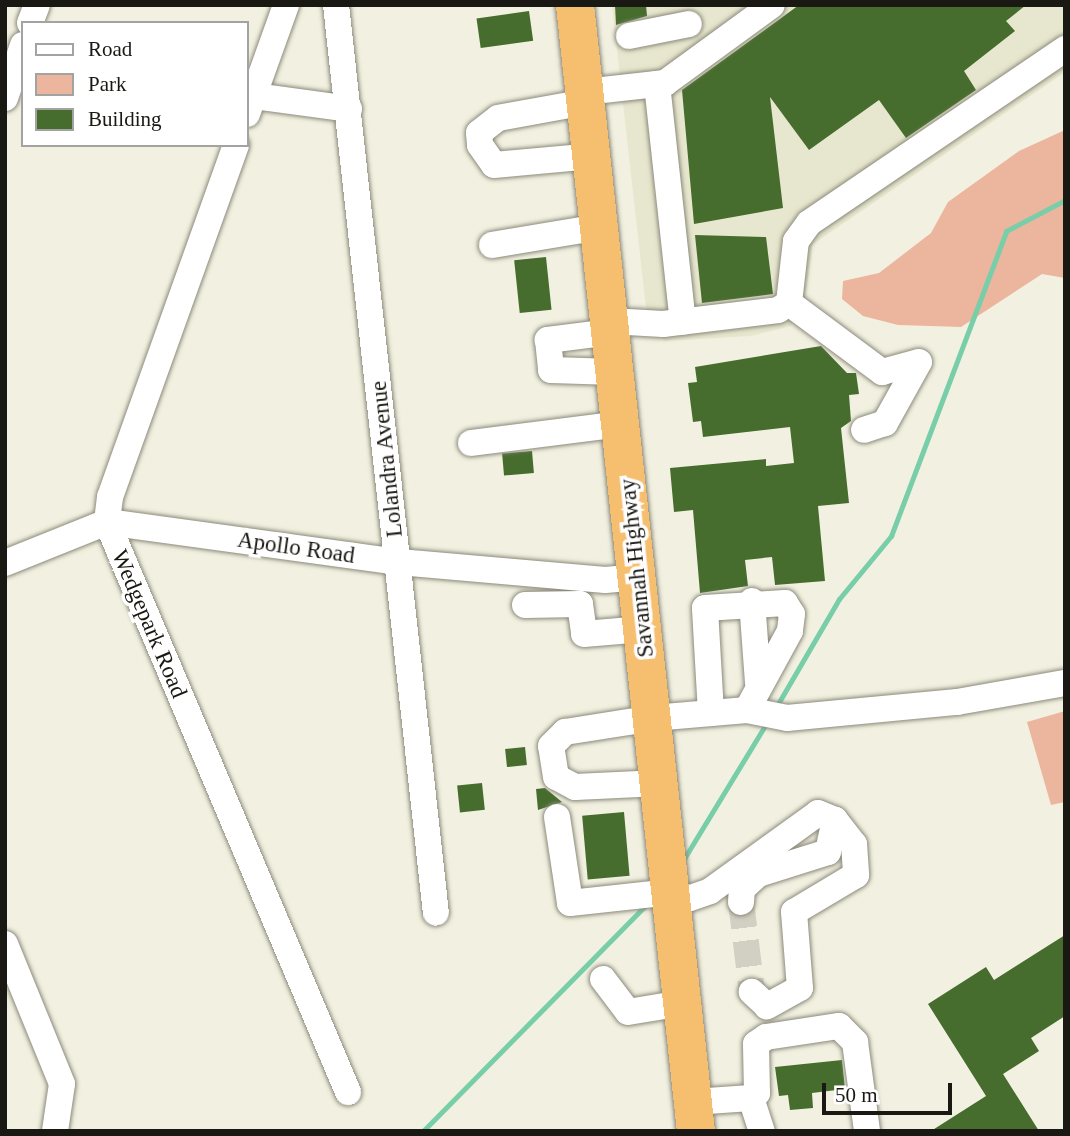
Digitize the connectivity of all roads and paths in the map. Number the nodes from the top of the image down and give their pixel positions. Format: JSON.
{"nodes":[{"id":1,"x":286,"y":5,"type":"edge"},
{"id":2,"x":336,"y":5,"type":"edge"},
{"id":3,"x":575,"y":5,"type":"edge"},
{"id":4,"x":755,"y":10,"type":"edge"},
{"id":5,"x":684,"y":14,"type":"edge"},
{"id":6,"x":629,"y":36,"type":"dead end"},
{"id":7,"x":1065,"y":49,"type":"edge"},
{"id":8,"x":710,"y":51,"type":"junction"},
{"id":9,"x":21,"y":52,"type":"edge"},
{"id":10,"x":657,"y":84,"type":"junction"},
{"id":11,"x":585,"y":97,"type":"junction"},
{"id":12,"x":5,"y":98,"type":"edge"},
{"id":13,"x":249,"y":102,"type":"edge"},
{"id":14,"x":349,"y":109,"type":"junction"},
{"id":15,"x":235,"y":147,"type":"edge"},
{"id":16,"x":592,"y":156,"type":"junction"},
{"id":17,"x":600,"y":227,"type":"junction"},
{"id":18,"x":492,"y":245,"type":"dead end"},
{"id":19,"x":789,"y":303,"type":"junction"},
{"id":20,"x":683,"y":322,"type":"junction"},
{"id":21,"x":610,"y":327,"type":"junction"},
{"id":22,"x":615,"y":372,"type":"junction"},
{"id":23,"x":621,"y":424,"type":"junction"},
{"id":24,"x":864,"y":430,"type":"dead end"},
{"id":25,"x":471,"y":443,"type":"dead end"},
{"id":26,"x":107,"y":522,"type":"junction"},
{"id":27,"x":399,"y":562,"type":"junction"},
{"id":28,"x":5,"y":563,"type":"edge"},
{"id":29,"x":637,"y":577,"type":"junction"},
{"id":30,"x":752,"y":601,"type":"junction"},
{"id":31,"x":525,"y":605,"type":"dead end"},
{"id":32,"x":643,"y":629,"type":"junction"},
{"id":33,"x":758,"y":683,"type":"junction"},
{"id":34,"x":1065,"y":683,"type":"edge"},
{"id":35,"x":747,"y":710,"type":"junction"},
{"id":36,"x":711,"y":713,"type":"junction"},
{"id":37,"x":653,"y":718,"type":"junction"},
{"id":38,"x":660,"y":783,"type":"junction"},
{"id":39,"x":557,"y":817,"type":"dead end"},
{"id":40,"x":835,"y":820,"type":"junction"},
{"id":41,"x":672,"y":898,"type":"junction"},
{"id":42,"x":741,"y":902,"type":"tunnel mouth"},
{"id":43,"x":436,"y":913,"type":"dead end"},
{"id":44,"x":5,"y":944,"type":"edge"},
{"id":45,"x":603,"y":979,"type":"dead end"},
{"id":46,"x":752,"y":992,"type":"dead end"},
{"id":47,"x":683,"y":1003,"type":"junction"},
{"id":48,"x":348,"y":1092,"type":"dead end"},
{"id":49,"x":751,"y":1098,"type":"junction"},
{"id":50,"x":694,"y":1116,"type":"edge"},
{"id":51,"x":862,"y":1130,"type":"edge"},
{"id":52,"x":55,"y":1131,"type":"edge"},
{"id":53,"x":762,"y":1131,"type":"edge"}],
"edges":[{"from":1,"to":13,"type":"street"},
{"from":2,"to":14,"type":"street","name":"Lolandra Avenue"},
{"from":3,"to":11,"type":"highway","name":"Savannah Highway"},
{"from":4,"to":8,"type":"street"},
{"from":5,"to":6,"type":"street"},
{"from":5,"to":8,"type":"street"},
{"from":7,"to":19,"type":"street"},
{"from":8,"to":10,"type":"street"},
{"from":9,"to":12,"type":"street"},
{"from":10,"to":11,"type":"street"},
{"from":10,"to":20,"type":"street"},
{"from":11,"to":16,"type":"highway","name":"Savannah Highway"},
{"from":11,"to":16,"type":"street"},
{"from":13,"to":14,"type":"street"},
{"from":14,"to":27,"type":"street","name":"Lolandra Avenue"},
{"from":15,"to":26,"type":"street","name":"Wedgepark Road"},
{"from":16,"to":17,"type":"highway","name":"Savannah Highway"},
{"from":17,"to":18,"type":"street"},
{"from":17,"to":21,"type":"highway","name":"Savannah Highway"},
{"from":19,"to":20,"type":"street"},
{"from":19,"to":24,"type":"street"},
{"from":20,"to":21,"type":"street"},
{"from":21,"to":22,"type":"highway","name":"Savannah Highway"},
{"from":21,"to":22,"type":"street"},
{"from":22,"to":23,"type":"highway","name":"Savannah Highway"},
{"from":23,"to":25,"type":"street"},
{"from":23,"to":29,"type":"highway","name":"Savannah Highway"},
{"from":26,"to":27,"type":"street","name":"Apollo Road"},
{"from":26,"to":28,"type":"street","name":"Apollo Road"},
{"from":26,"to":48,"type":"street","name":"Wedgepark Road"},
{"from":27,"to":29,"type":"street","name":"Apollo Road"},
{"from":27,"to":43,"type":"street","name":"Lolandra Avenue"},
{"from":29,"to":32,"type":"highway","name":"Savannah Highway"},
{"from":30,"to":33,"type":"street"},
{"from":30,"to":33,"type":"street"},
{"from":30,"to":36,"type":"street"},
{"from":31,"to":32,"type":"street"},
{"from":32,"to":37,"type":"highway","name":"Savannah Highway"},
{"from":33,"to":35,"type":"street"},
{"from":34,"to":35,"type":"street"},
{"from":35,"to":36,"type":"street"},
{"from":36,"to":37,"type":"street"},
{"from":37,"to":38,"type":"highway","name":"Savannah Highway"},
{"from":37,"to":38,"type":"street"},
{"from":38,"to":41,"type":"highway","name":"Savannah Highway"},
{"from":39,"to":41,"type":"street"},
{"from":40,"to":41,"type":"street"},
{"from":40,"to":42,"type":"street"},
{"from":40,"to":46,"type":"street"},
{"from":41,"to":47,"type":"highway","name":"Savannah Highway"},
{"from":44,"to":52,"type":"street"},
{"from":45,"to":47,"type":"street"},
{"from":47,"to":50,"type":"highway","name":"Savannah Highway"},
{"from":49,"to":50,"type":"street"},
{"from":49,"to":51,"type":"street"},
{"from":49,"to":53,"type":"street"}]}
